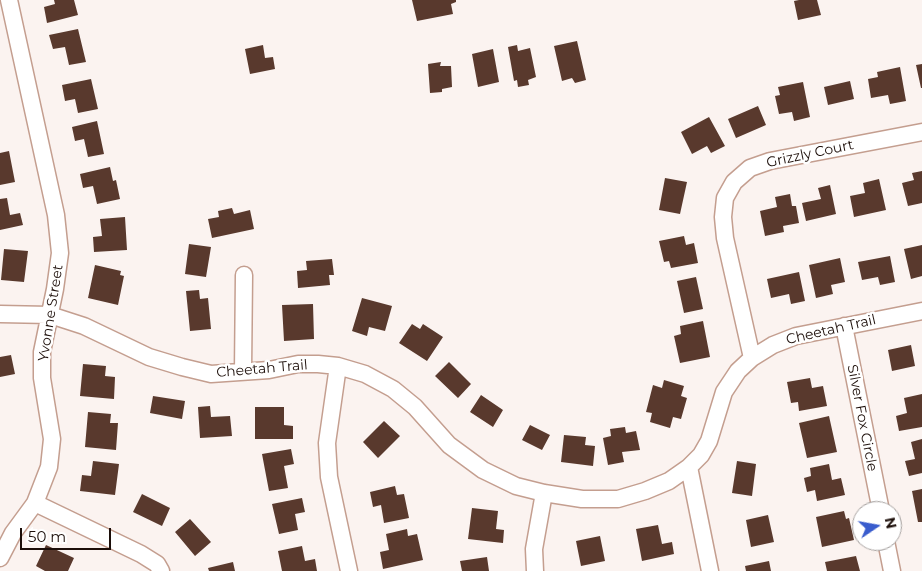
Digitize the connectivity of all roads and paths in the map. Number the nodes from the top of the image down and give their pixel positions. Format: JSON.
{"nodes":[{"id":1,"x":9,"y":0,"type":"edge"},
{"id":2,"x":922,"y":132,"type":"edge"},
{"id":3,"x":244,"y":275,"type":"dead end"},
{"id":4,"x":922,"y":311,"type":"edge"},
{"id":5,"x":0,"y":314,"type":"edge"},
{"id":6,"x":50,"y":314,"type":"junction"},
{"id":7,"x":844,"y":326,"type":"junction"},
{"id":8,"x":752,"y":358,"type":"junction"},
{"id":9,"x":338,"y":366,"type":"junction"},
{"id":10,"x":244,"y":372,"type":"junction"},
{"id":11,"x":689,"y":467,"type":"junction"},
{"id":12,"x":544,"y":493,"type":"junction"},
{"id":13,"x":878,"y":501,"type":"edge"},
{"id":14,"x":35,"y":503,"type":"junction"},
{"id":15,"x":888,"y":551,"type":"edge"},
{"id":16,"x":0,"y":558,"type":"edge"},
{"id":17,"x":161,"y":571,"type":"edge"},
{"id":18,"x":349,"y":571,"type":"edge"},
{"id":19,"x":535,"y":571,"type":"edge"},
{"id":20,"x":710,"y":571,"type":"edge"},
{"id":21,"x":892,"y":571,"type":"edge"}],
"edges":[{"from":1,"to":6,"type":"street","name":"Yvonne Street"},
{"from":2,"to":8,"type":"street","name":"Grizzly Court"},
{"from":3,"to":10,"type":"street"},
{"from":4,"to":7,"type":"street","name":"Cheetah Trail"},
{"from":5,"to":6,"type":"street","name":"Cheetah Trail"},
{"from":6,"to":10,"type":"street","name":"Cheetah Trail"},
{"from":6,"to":14,"type":"street","name":"Yvonne Street"},
{"from":7,"to":8,"type":"street","name":"Cheetah Trail"},
{"from":7,"to":13,"type":"street","name":"Silver Fox Circle"},
{"from":8,"to":11,"type":"street","name":"Cheetah Trail"},
{"from":9,"to":10,"type":"street","name":"Cheetah Trail"},
{"from":9,"to":12,"type":"street","name":"Cheetah Trail"},
{"from":9,"to":18,"type":"street"},
{"from":11,"to":12,"type":"street","name":"Cheetah Trail"},
{"from":11,"to":20,"type":"street"},
{"from":12,"to":19,"type":"street"},
{"from":14,"to":16,"type":"street","name":"Yvonne Street"},
{"from":14,"to":17,"type":"street"},
{"from":15,"to":21,"type":"street"}]}
